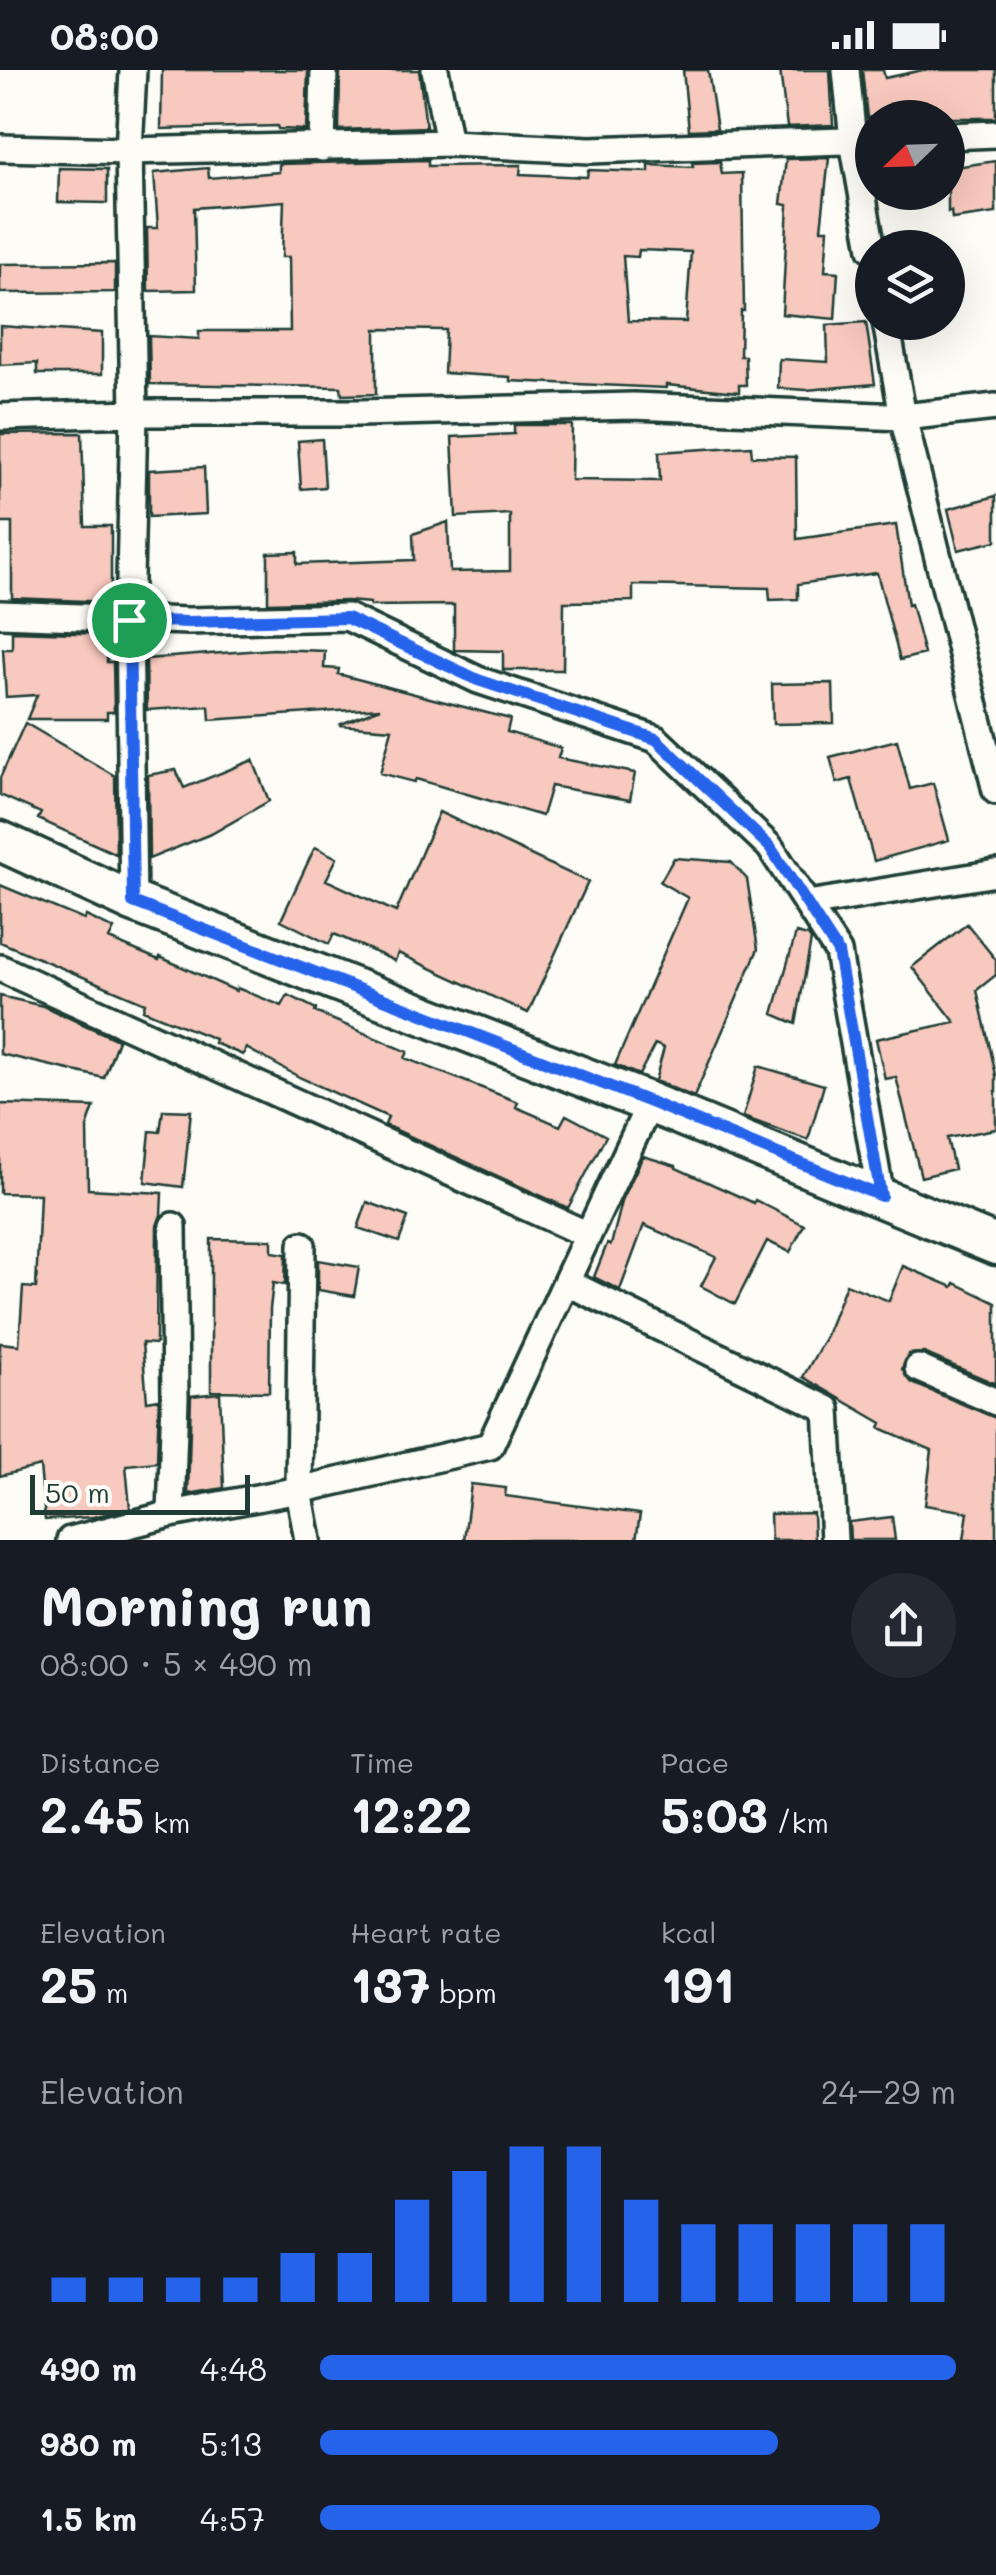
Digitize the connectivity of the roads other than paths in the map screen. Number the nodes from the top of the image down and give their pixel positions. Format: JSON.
{"nodes":[{"id":1,"x":133,"y":70,"type":"edge"},
{"id":2,"x":324,"y":70,"type":"edge"},
{"id":3,"x":434,"y":70,"type":"edge"},
{"id":4,"x":846,"y":70,"type":"edge"},
{"id":5,"x":855,"y":107,"type":"edge"},
{"id":6,"x":996,"y":134,"type":"edge"},
{"id":7,"x":965,"y":135,"type":"edge"},
{"id":8,"x":855,"y":140,"type":"edge"},
{"id":9,"x":449,"y":143,"type":"junction"},
{"id":10,"x":0,"y":148,"type":"edge"},
{"id":11,"x":322,"y":148,"type":"junction"},
{"id":12,"x":130,"y":151,"type":"junction"},
{"id":13,"x":889,"y":340,"type":"edge"},
{"id":14,"x":996,"y":407,"type":"edge"},
{"id":15,"x":134,"y":413,"type":"junction"},
{"id":16,"x":903,"y":417,"type":"junction"},
{"id":17,"x":0,"y":418,"type":"edge"},
{"id":18,"x":0,"y":614,"type":"edge"},
{"id":19,"x":129,"y":620,"type":"junction"},
{"id":20,"x":996,"y":791,"type":"edge"},
{"id":21,"x":0,"y":841,"type":"edge"},
{"id":22,"x":996,"y":874,"type":"edge"},
{"id":23,"x":133,"y":902,"type":"junction"},
{"id":24,"x":808,"y":904,"type":"junction"},
{"id":25,"x":0,"y":968,"type":"edge"},
{"id":26,"x":650,"y":1102,"type":"junction"},
{"id":27,"x":881,"y":1196,"type":"junction"},
{"id":28,"x":173,"y":1226,"type":"dead end"},
{"id":29,"x":588,"y":1235,"type":"junction"},
{"id":30,"x":302,"y":1245,"type":"dead end"},
{"id":31,"x":996,"y":1245,"type":"edge"},
{"id":32,"x":566,"y":1282,"type":"junction"},
{"id":33,"x":918,"y":1368,"type":"dead end"},
{"id":34,"x":996,"y":1402,"type":"edge"},
{"id":35,"x":299,"y":1490,"type":"junction"},
{"id":36,"x":171,"y":1514,"type":"junction"},
{"id":37,"x":106,"y":1535,"type":"edge"},
{"id":38,"x":70,"y":1540,"type":"edge"},
{"id":39,"x":308,"y":1540,"type":"edge"},
{"id":40,"x":834,"y":1540,"type":"edge"}],
"edges":[{"from":1,"to":12,"type":"street"},
{"from":2,"to":11,"type":"street"},
{"from":3,"to":9,"type":"street"},
{"from":4,"to":5,"type":"street"},
{"from":6,"to":7,"type":"street"},
{"from":8,"to":9,"type":"street"},
{"from":9,"to":11,"type":"street"},
{"from":10,"to":12,"type":"street"},
{"from":11,"to":12,"type":"street"},
{"from":12,"to":15,"type":"street"},
{"from":13,"to":16,"type":"street"},
{"from":14,"to":16,"type":"street"},
{"from":15,"to":16,"type":"street"},
{"from":15,"to":17,"type":"street"},
{"from":15,"to":19,"type":"street"},
{"from":16,"to":20,"type":"street"},
{"from":18,"to":19,"type":"street"},
{"from":19,"to":23,"type":"street"},
{"from":19,"to":24,"type":"street"},
{"from":21,"to":23,"type":"main road"},
{"from":22,"to":24,"type":"street"},
{"from":23,"to":26,"type":"main road"},
{"from":24,"to":27,"type":"street"},
{"from":25,"to":29,"type":"street"},
{"from":26,"to":27,"type":"main road"},
{"from":26,"to":29,"type":"street"},
{"from":27,"to":31,"type":"main road"},
{"from":28,"to":36,"type":"street"},
{"from":29,"to":32,"type":"street"},
{"from":30,"to":35,"type":"street"},
{"from":32,"to":35,"type":"street"},
{"from":32,"to":40,"type":"street"},
{"from":33,"to":34,"type":"street"},
{"from":35,"to":36,"type":"street"},
{"from":35,"to":39,"type":"street"},
{"from":36,"to":37,"type":"street"},
{"from":37,"to":38,"type":"street"}]}
